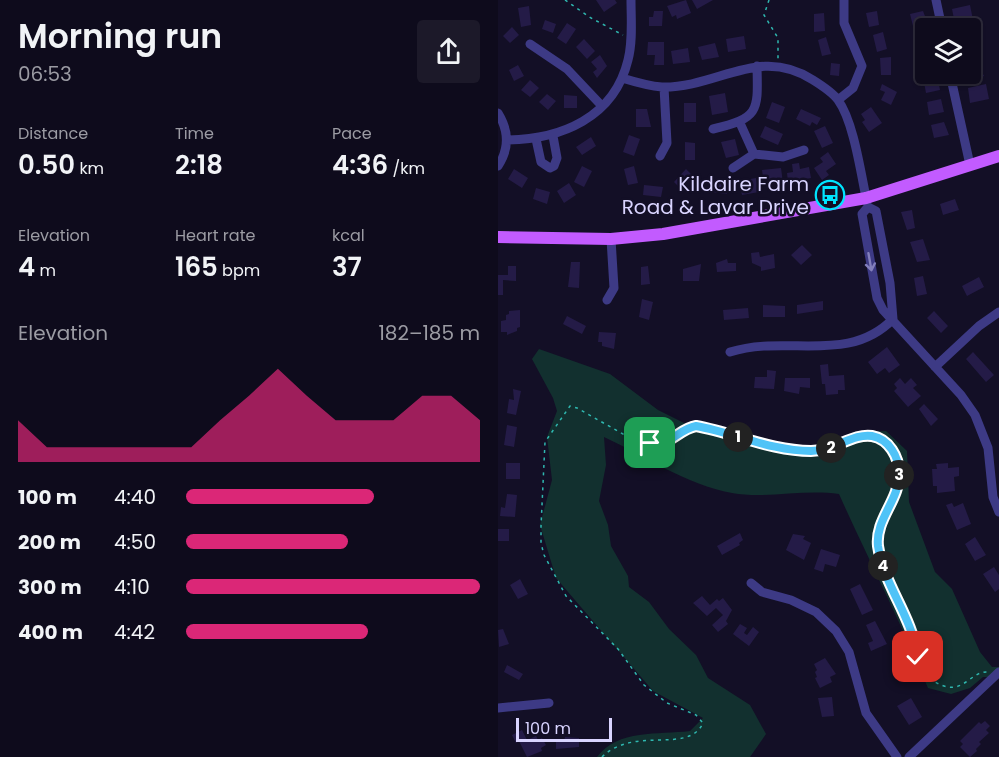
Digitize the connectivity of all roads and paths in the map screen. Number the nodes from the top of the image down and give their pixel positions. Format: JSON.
{"nodes":[{"id":1,"x":565,"y":0,"type":"edge"},
{"id":2,"x":631,"y":0,"type":"edge"},
{"id":3,"x":769,"y":0,"type":"edge"},
{"id":4,"x":844,"y":0,"type":"edge"},
{"id":5,"x":936,"y":0,"type":"edge"},
{"id":6,"x":940,"y":18,"type":"edge"},
{"id":7,"x":631,"y":34,"type":"junction"},
{"id":8,"x":530,"y":44,"type":"dead end"},
{"id":9,"x":775,"y":65,"type":"junction"},
{"id":10,"x":757,"y":66,"type":"junction"},
{"id":11,"x":622,"y":78,"type":"junction"},
{"id":12,"x":952,"y":84,"type":"edge"},
{"id":13,"x":664,"y":87,"type":"junction"},
{"id":14,"x":838,"y":100,"type":"junction"},
{"id":15,"x":602,"y":105,"type":"junction"},
{"id":16,"x":498,"y":112,"type":"edge"},
{"id":17,"x":740,"y":123,"type":"junction"},
{"id":18,"x":713,"y":129,"type":"dead end"},
{"id":19,"x":553,"y":136,"type":"junction"},
{"id":20,"x":508,"y":140,"type":"junction"},
{"id":21,"x":536,"y":140,"type":"junction"},
{"id":22,"x":804,"y":150,"type":"dead end"},
{"id":23,"x":754,"y":154,"type":"junction"},
{"id":24,"x":660,"y":156,"type":"dead end"},
{"id":25,"x":999,"y":156,"type":"edge"},
{"id":26,"x":970,"y":165,"type":"junction"},
{"id":27,"x":498,"y":166,"type":"edge"},
{"id":28,"x":733,"y":168,"type":"dead end"},
{"id":29,"x":867,"y":202,"type":"junction"},
{"id":30,"x":498,"y":237,"type":"edge"},
{"id":31,"x":611,"y":239,"type":"junction"},
{"id":32,"x":607,"y":300,"type":"dead end"},
{"id":33,"x":999,"y":312,"type":"edge"},
{"id":34,"x":893,"y":319,"type":"junction"},
{"id":35,"x":730,"y":352,"type":"dead end"},
{"id":36,"x":935,"y":367,"type":"junction"},
{"id":37,"x":999,"y":512,"type":"edge"},
{"id":38,"x":751,"y":583,"type":"dead end"},
{"id":39,"x":996,"y":673,"type":"edge"},
{"id":40,"x":549,"y":703,"type":"dead end"},
{"id":41,"x":498,"y":708,"type":"edge"},
{"id":42,"x":602,"y":757,"type":"edge"},
{"id":43,"x":897,"y":757,"type":"edge"},
{"id":44,"x":909,"y":757,"type":"edge"}],
"edges":[{"from":1,"to":7,"type":"path"},
{"from":2,"to":7,"type":"street"},
{"from":3,"to":9,"type":"path"},
{"from":4,"to":14,"type":"street"},
{"from":5,"to":6,"type":"street"},
{"from":7,"to":11,"type":"street"},
{"from":8,"to":15,"type":"street"},
{"from":9,"to":10,"type":"street"},
{"from":9,"to":14,"type":"street"},
{"from":10,"to":13,"type":"street"},
{"from":10,"to":17,"type":"street"},
{"from":11,"to":13,"type":"street"},
{"from":11,"to":15,"type":"street"},
{"from":12,"to":26,"type":"street"},
{"from":13,"to":24,"type":"street"},
{"from":14,"to":29,"type":"street"},
{"from":15,"to":19,"type":"street"},
{"from":16,"to":20,"type":"street"},
{"from":17,"to":18,"type":"street"},
{"from":17,"to":23,"type":"street"},
{"from":19,"to":21,"type":"street"},
{"from":19,"to":21,"type":"street"},
{"from":20,"to":21,"type":"street"},
{"from":20,"to":27,"type":"street"},
{"from":22,"to":23,"type":"street"},
{"from":23,"to":28,"type":"street"},
{"from":25,"to":26,"type":"main road"},
{"from":26,"to":29,"type":"main road"},
{"from":29,"to":31,"type":"main road"},
{"from":29,"to":34,"type":"street"},
{"from":29,"to":34,"type":"street","one_way":true},
{"from":30,"to":31,"type":"main road"},
{"from":31,"to":32,"type":"street"},
{"from":33,"to":36,"type":"street"},
{"from":34,"to":35,"type":"street"},
{"from":34,"to":36,"type":"street"},
{"from":36,"to":37,"type":"street"},
{"from":38,"to":43,"type":"street"},
{"from":39,"to":42,"type":"path"},
{"from":39,"to":44,"type":"street"},
{"from":40,"to":41,"type":"street"}]}
